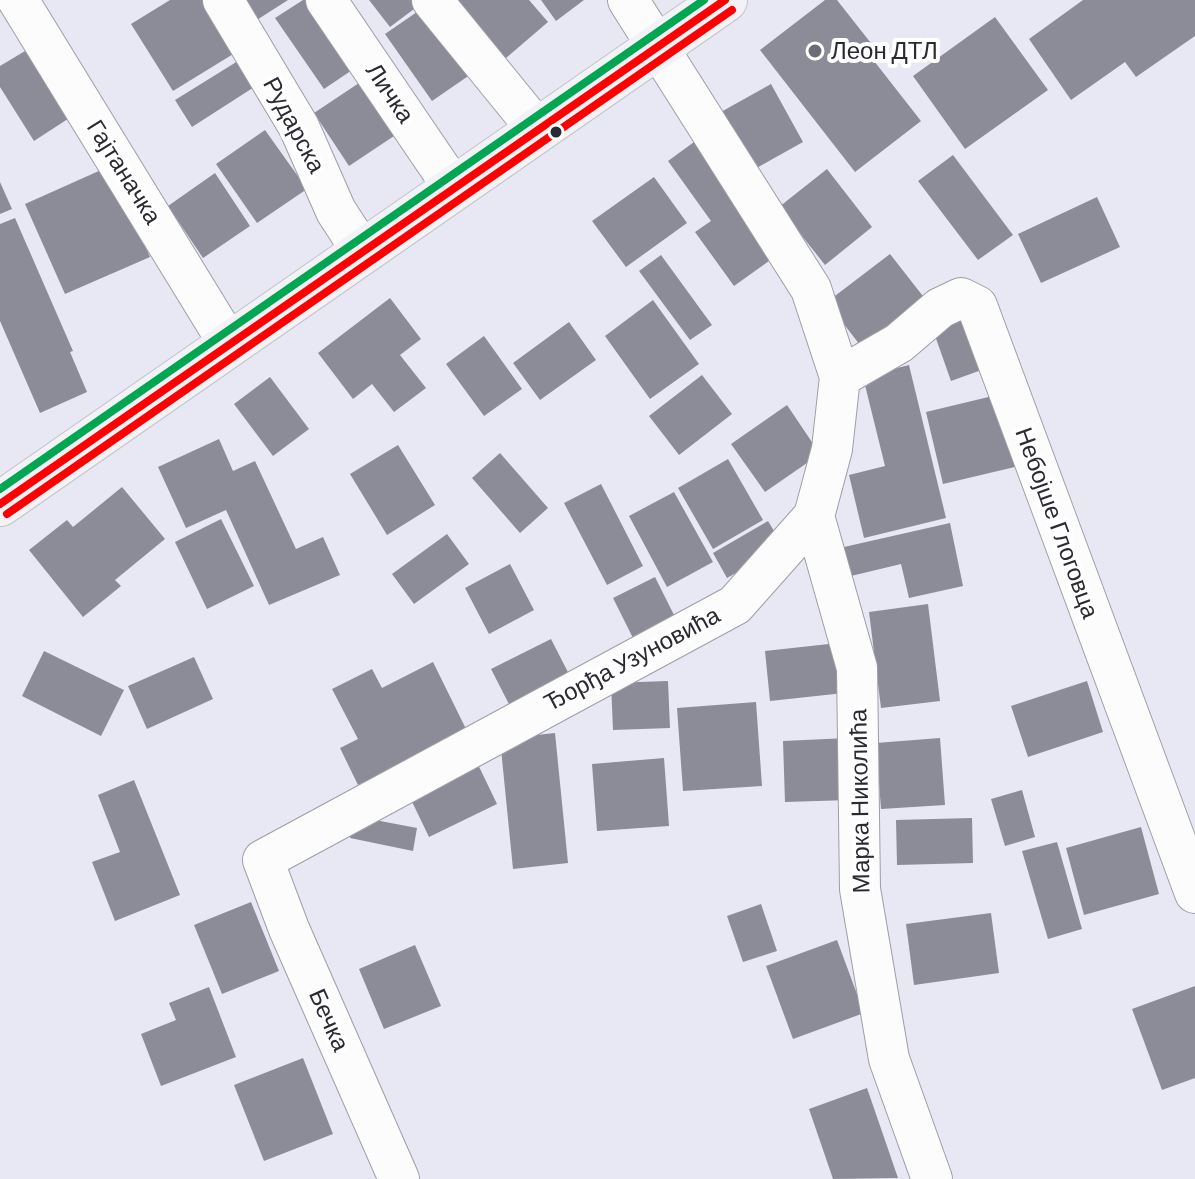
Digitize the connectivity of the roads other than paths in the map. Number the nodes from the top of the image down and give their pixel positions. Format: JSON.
{"nodes":[{"id":1,"x":18,"y":0,"type":"edge"},
{"id":2,"x":223,"y":0,"type":"edge"},
{"id":3,"x":326,"y":0,"type":"edge"},
{"id":4,"x":432,"y":0,"type":"edge"},
{"id":5,"x":628,"y":0,"type":"edge"},
{"id":6,"x":725,"y":0,"type":"edge"},
{"id":7,"x":658,"y":47,"type":"junction"},
{"id":8,"x":537,"y":129,"type":"junction"},
{"id":9,"x":453,"y":187,"type":"junction"},
{"id":10,"x":362,"y":251,"type":"junction"},
{"id":11,"x":229,"y":344,"type":"junction"},
{"id":12,"x":840,"y":377,"type":"junction"},
{"id":13,"x":0,"y":504,"type":"edge"},
{"id":14,"x":814,"y":516,"type":"junction"},
{"id":15,"x":263,"y":860,"type":"joint"},
{"id":16,"x":1195,"y":893,"type":"edge"},
{"id":17,"x":399,"y":1179,"type":"edge"},
{"id":18,"x":932,"y":1179,"type":"edge"}],
"edges":[{"from":1,"to":11,"type":"street","name":"Гајтаначка"},
{"from":2,"to":10,"type":"street","name":"Рударска"},
{"from":3,"to":9,"type":"street","name":"Личка"},
{"from":4,"to":8,"type":"street"},
{"from":5,"to":7,"type":"street","name":"Ђорђа Узуновића"},
{"from":6,"to":7,"type":"main road"},
{"from":7,"to":8,"type":"main road"},
{"from":7,"to":12,"type":"street","name":"Ђорђа Узуновића"},
{"from":8,"to":9,"type":"main road"},
{"from":9,"to":10,"type":"main road"},
{"from":10,"to":11,"type":"main road"},
{"from":11,"to":13,"type":"main road"},
{"from":12,"to":14,"type":"street","name":"Ђорђа Узуновића"},
{"from":12,"to":16,"type":"street","name":"Небојше Глоговца"},
{"from":14,"to":15,"type":"street","name":"Ђорђа Узуновића"},
{"from":14,"to":18,"type":"street","name":"Марка Николића"},
{"from":15,"to":17,"type":"street","name":"Бечка"}]}
